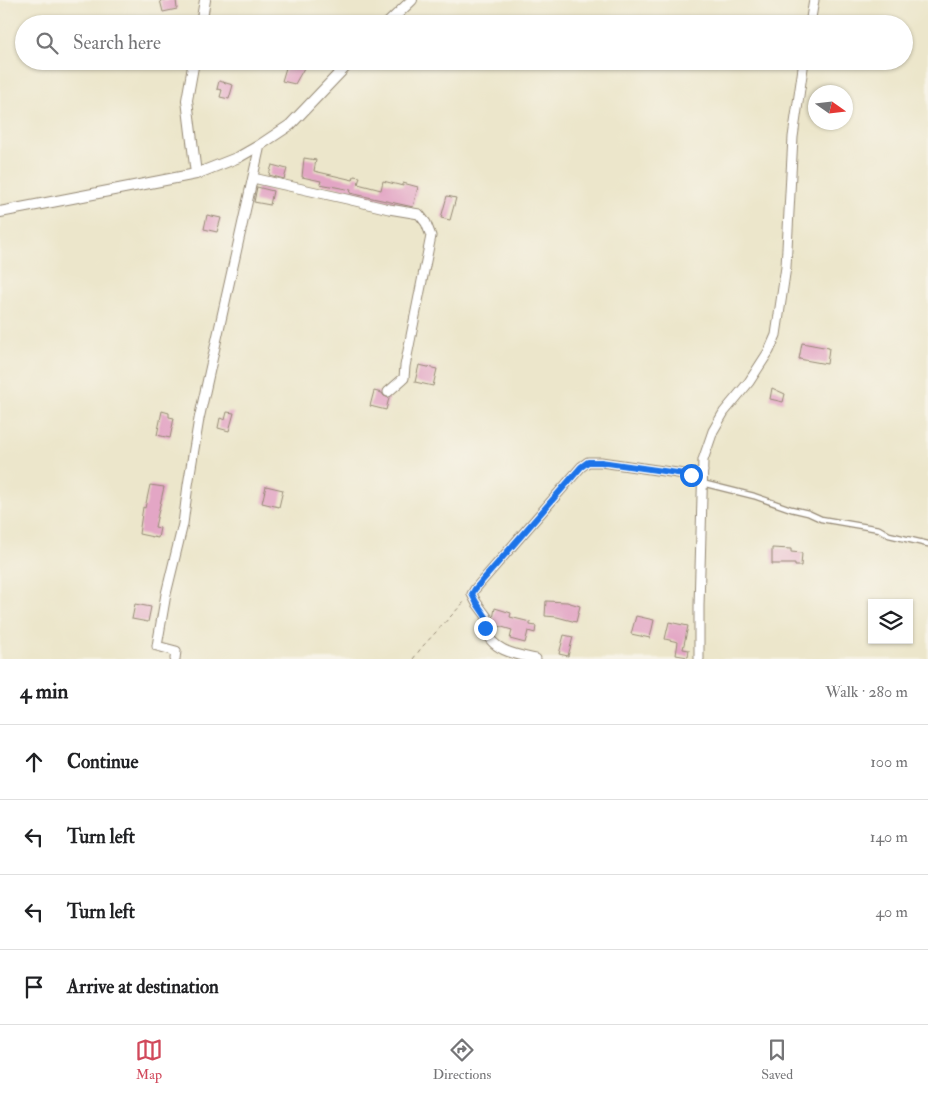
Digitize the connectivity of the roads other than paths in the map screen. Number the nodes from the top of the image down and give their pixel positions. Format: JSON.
{"nodes":[{"id":1,"x":205,"y":0,"type":"edge"},
{"id":2,"x":412,"y":0,"type":"edge"},
{"id":3,"x":814,"y":0,"type":"edge"},
{"id":4,"x":202,"y":15,"type":"edge"},
{"id":5,"x":396,"y":15,"type":"edge"},
{"id":6,"x":812,"y":15,"type":"edge"},
{"id":7,"x":192,"y":70,"type":"edge"},
{"id":8,"x":342,"y":70,"type":"edge"},
{"id":9,"x":803,"y":70,"type":"edge"},
{"id":10,"x":260,"y":145,"type":"junction"},
{"id":11,"x":196,"y":174,"type":"junction"},
{"id":12,"x":253,"y":178,"type":"junction"},
{"id":13,"x":0,"y":212,"type":"edge"},
{"id":14,"x":388,"y":392,"type":"dead end"},
{"id":15,"x":703,"y":471,"type":"junction"},
{"id":16,"x":702,"y":483,"type":"junction"},
{"id":17,"x":928,"y":544,"type":"edge"},
{"id":18,"x":175,"y":659,"type":"edge"},
{"id":19,"x":536,"y":659,"type":"edge"},
{"id":20,"x":699,"y":659,"type":"edge"}],
"edges":[{"from":1,"to":4,"type":"street"},
{"from":2,"to":5,"type":"street"},
{"from":3,"to":6,"type":"street"},
{"from":7,"to":11,"type":"street"},
{"from":8,"to":10,"type":"street"},
{"from":9,"to":15,"type":"street"},
{"from":10,"to":11,"type":"street"},
{"from":10,"to":12,"type":"street"},
{"from":11,"to":13,"type":"street"},
{"from":12,"to":14,"type":"street"},
{"from":12,"to":18,"type":"street"},
{"from":15,"to":16,"type":"street"},
{"from":15,"to":19,"type":"street"},
{"from":16,"to":17,"type":"lane"},
{"from":16,"to":20,"type":"street"}]}
